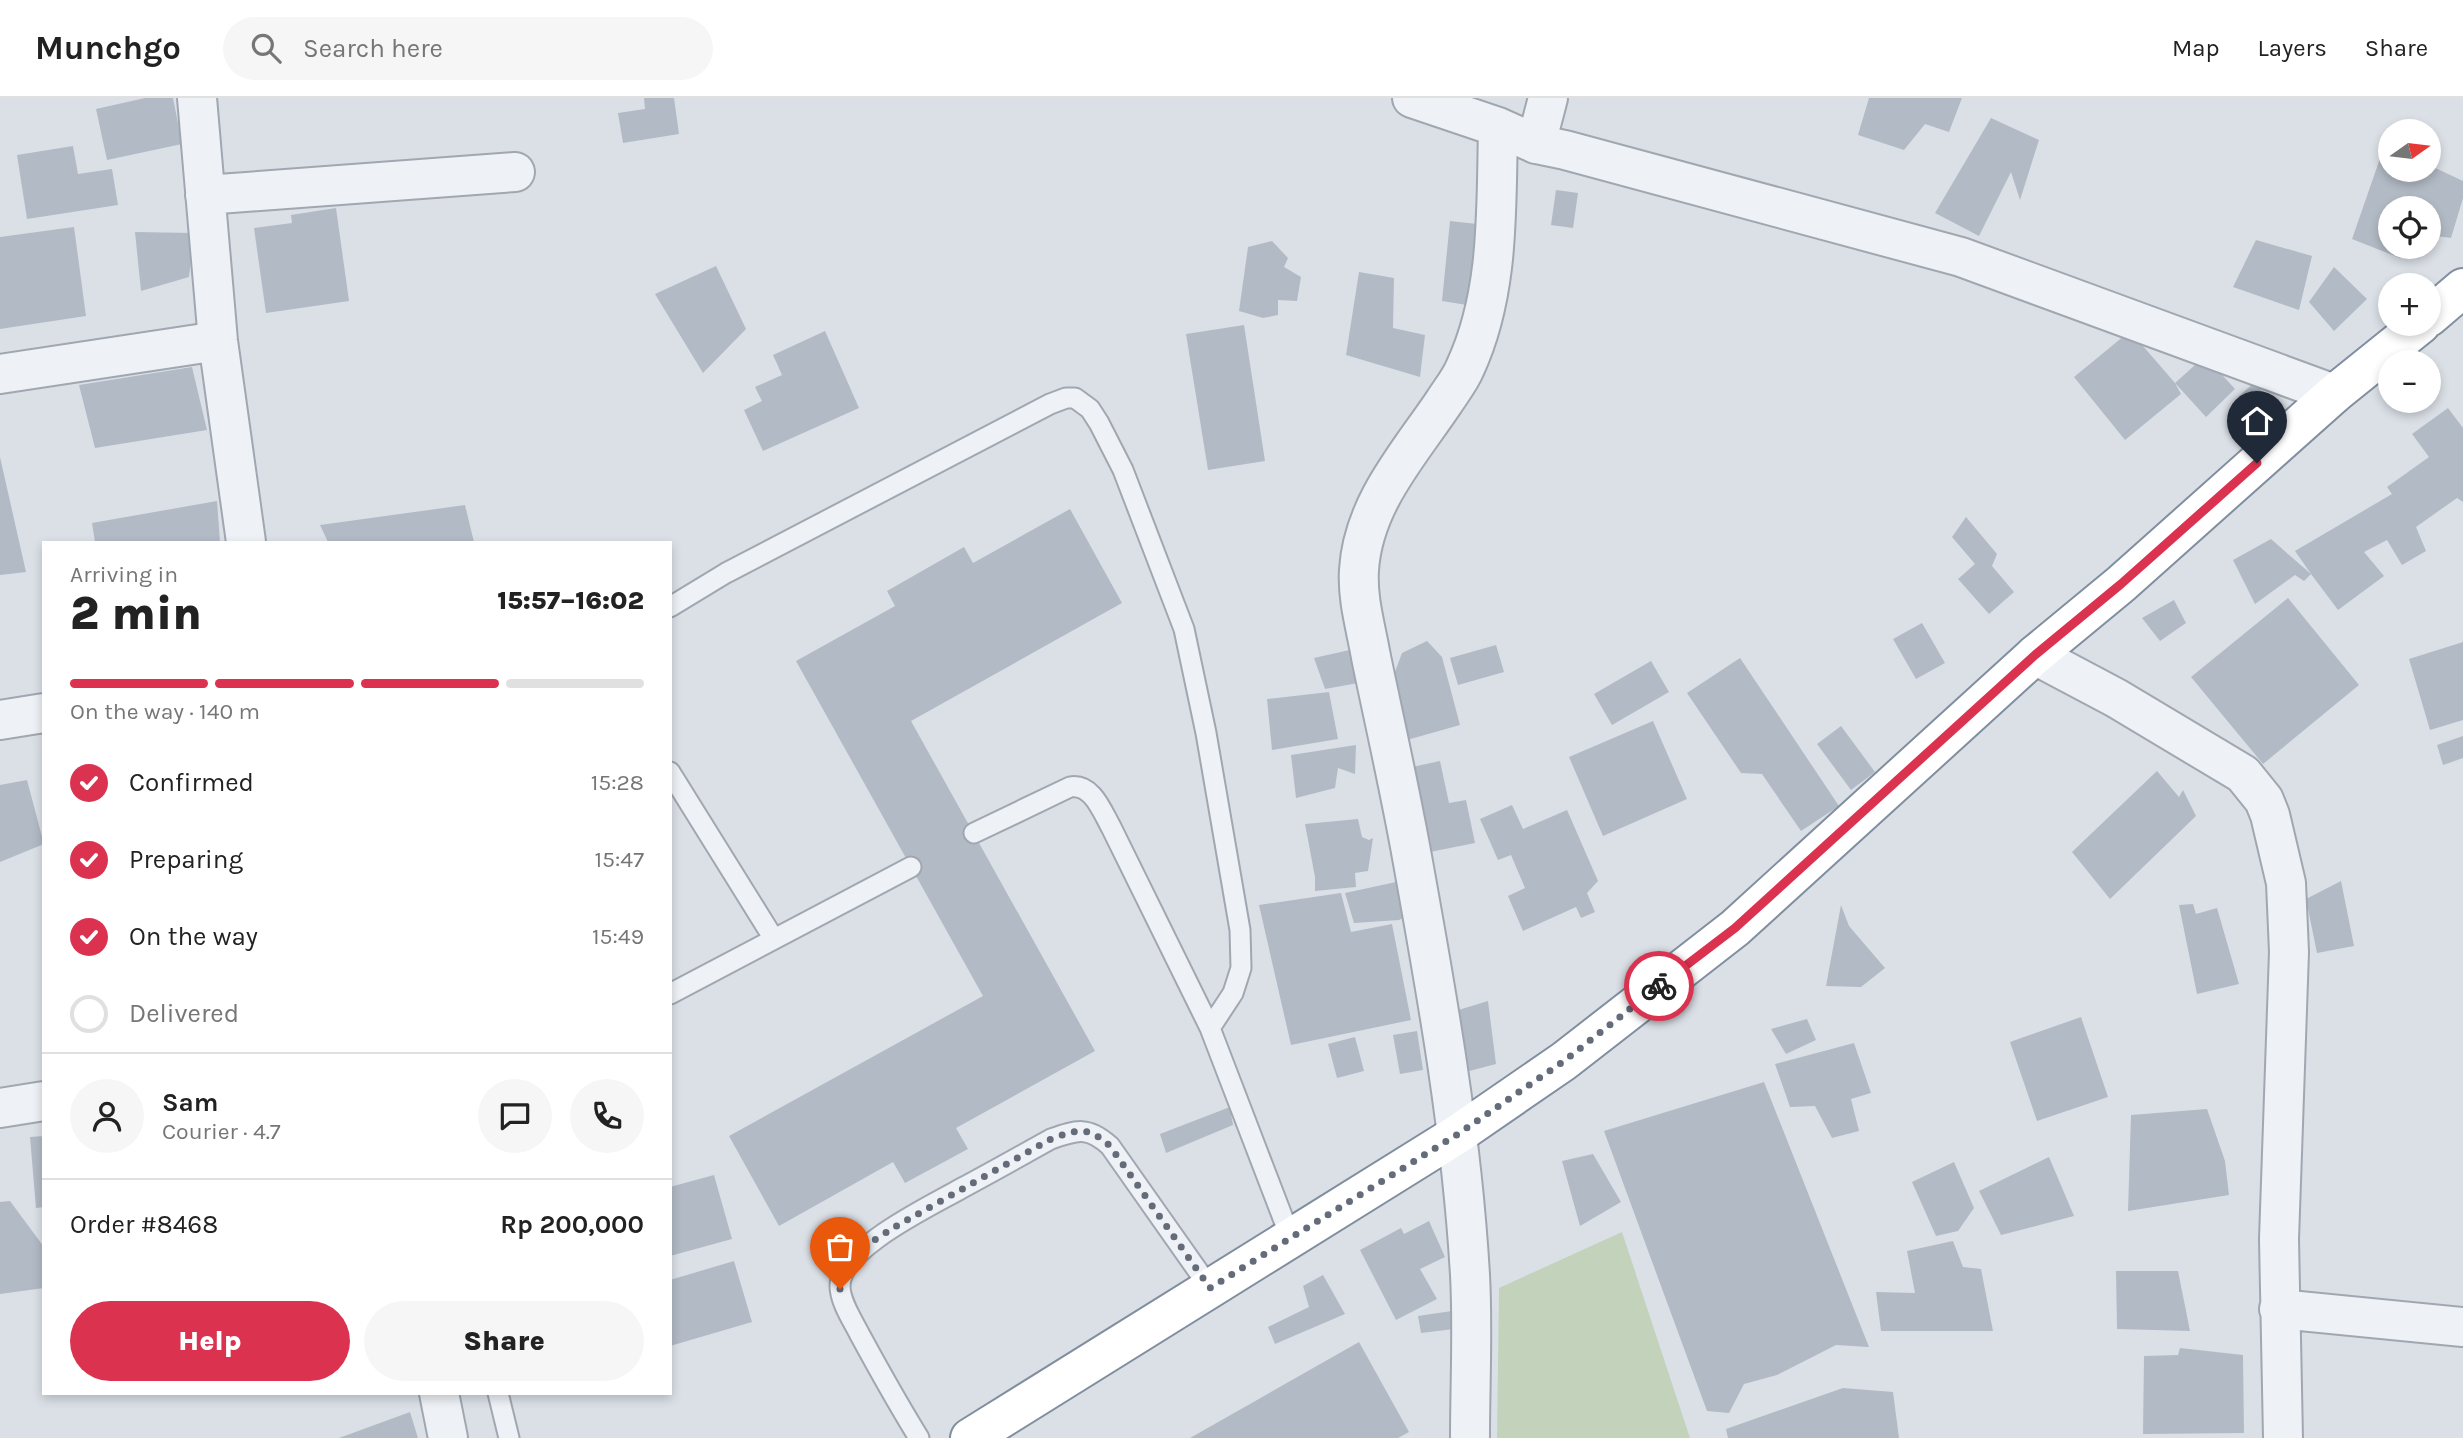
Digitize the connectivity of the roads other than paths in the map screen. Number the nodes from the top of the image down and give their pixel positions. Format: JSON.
{"nodes":[{"id":1,"x":197,"y":98,"type":"edge"},
{"id":2,"x":1412,"y":98,"type":"edge"},
{"id":3,"x":1548,"y":98,"type":"edge"},
{"id":4,"x":1498,"y":127,"type":"junction"},
{"id":5,"x":1536,"y":144,"type":"junction"},
{"id":6,"x":515,"y":172,"type":"dead end"},
{"id":7,"x":205,"y":195,"type":"junction"},
{"id":8,"x":2463,"y":288,"type":"edge"},
{"id":9,"x":2441,"y":307,"type":"edge"},
{"id":10,"x":2406,"y":336,"type":"edge"},
{"id":11,"x":218,"y":341,"type":"junction"},
{"id":12,"x":0,"y":374,"type":"edge"},
{"id":13,"x":2334,"y":394,"type":"junction"},
{"id":14,"x":246,"y":541,"type":"edge"},
{"id":15,"x":672,"y":606,"type":"edge"},
{"id":16,"x":2035,"y":655,"type":"junction"},
{"id":17,"x":42,"y":713,"type":"edge"},
{"id":18,"x":0,"y":720,"type":"edge"},
{"id":19,"x":672,"y":775,"type":"edge"},
{"id":20,"x":974,"y":833,"type":"dead end"},
{"id":21,"x":911,"y":867,"type":"dead end"},
{"id":22,"x":774,"y":939,"type":"junction"},
{"id":23,"x":672,"y":993,"type":"edge"},
{"id":24,"x":1210,"y":1028,"type":"junction"},
{"id":25,"x":42,"y":1101,"type":"edge"},
{"id":26,"x":0,"y":1108,"type":"edge"},
{"id":27,"x":1458,"y":1134,"type":"junction"},
{"id":28,"x":1291,"y":1239,"type":"junction"},
{"id":29,"x":1210,"y":1288,"type":"junction"},
{"id":30,"x":2278,"y":1309,"type":"junction"},
{"id":31,"x":2463,"y":1327,"type":"edge"},
{"id":32,"x":439,"y":1395,"type":"edge"},
{"id":33,"x":498,"y":1395,"type":"edge"},
{"id":34,"x":448,"y":1438,"type":"edge"},
{"id":35,"x":509,"y":1438,"type":"edge"},
{"id":36,"x":919,"y":1438,"type":"edge"},
{"id":37,"x":970,"y":1438,"type":"edge"},
{"id":38,"x":1470,"y":1438,"type":"edge"},
{"id":39,"x":2283,"y":1438,"type":"edge"}],
"edges":[{"from":1,"to":7,"type":"street"},
{"from":2,"to":4,"type":"street"},
{"from":3,"to":5,"type":"street"},
{"from":4,"to":5,"type":"street"},
{"from":4,"to":27,"type":"street"},
{"from":5,"to":13,"type":"street"},
{"from":6,"to":7,"type":"street"},
{"from":7,"to":11,"type":"street"},
{"from":8,"to":9,"type":"highway"},
{"from":10,"to":13,"type":"highway"},
{"from":11,"to":12,"type":"street"},
{"from":11,"to":14,"type":"street"},
{"from":13,"to":16,"type":"highway"},
{"from":15,"to":24,"type":"lane"},
{"from":16,"to":27,"type":"highway"},
{"from":16,"to":30,"type":"street"},
{"from":17,"to":18,"type":"street"},
{"from":19,"to":22,"type":"lane"},
{"from":20,"to":24,"type":"lane"},
{"from":21,"to":22,"type":"lane"},
{"from":22,"to":23,"type":"lane"},
{"from":24,"to":28,"type":"lane"},
{"from":25,"to":26,"type":"street"},
{"from":27,"to":28,"type":"highway"},
{"from":27,"to":38,"type":"street"},
{"from":28,"to":29,"type":"highway"},
{"from":29,"to":36,"type":"lane"},
{"from":29,"to":37,"type":"highway"},
{"from":30,"to":31,"type":"street"},
{"from":30,"to":39,"type":"street"},
{"from":32,"to":34,"type":"street"},
{"from":33,"to":35,"type":"lane"}]}
